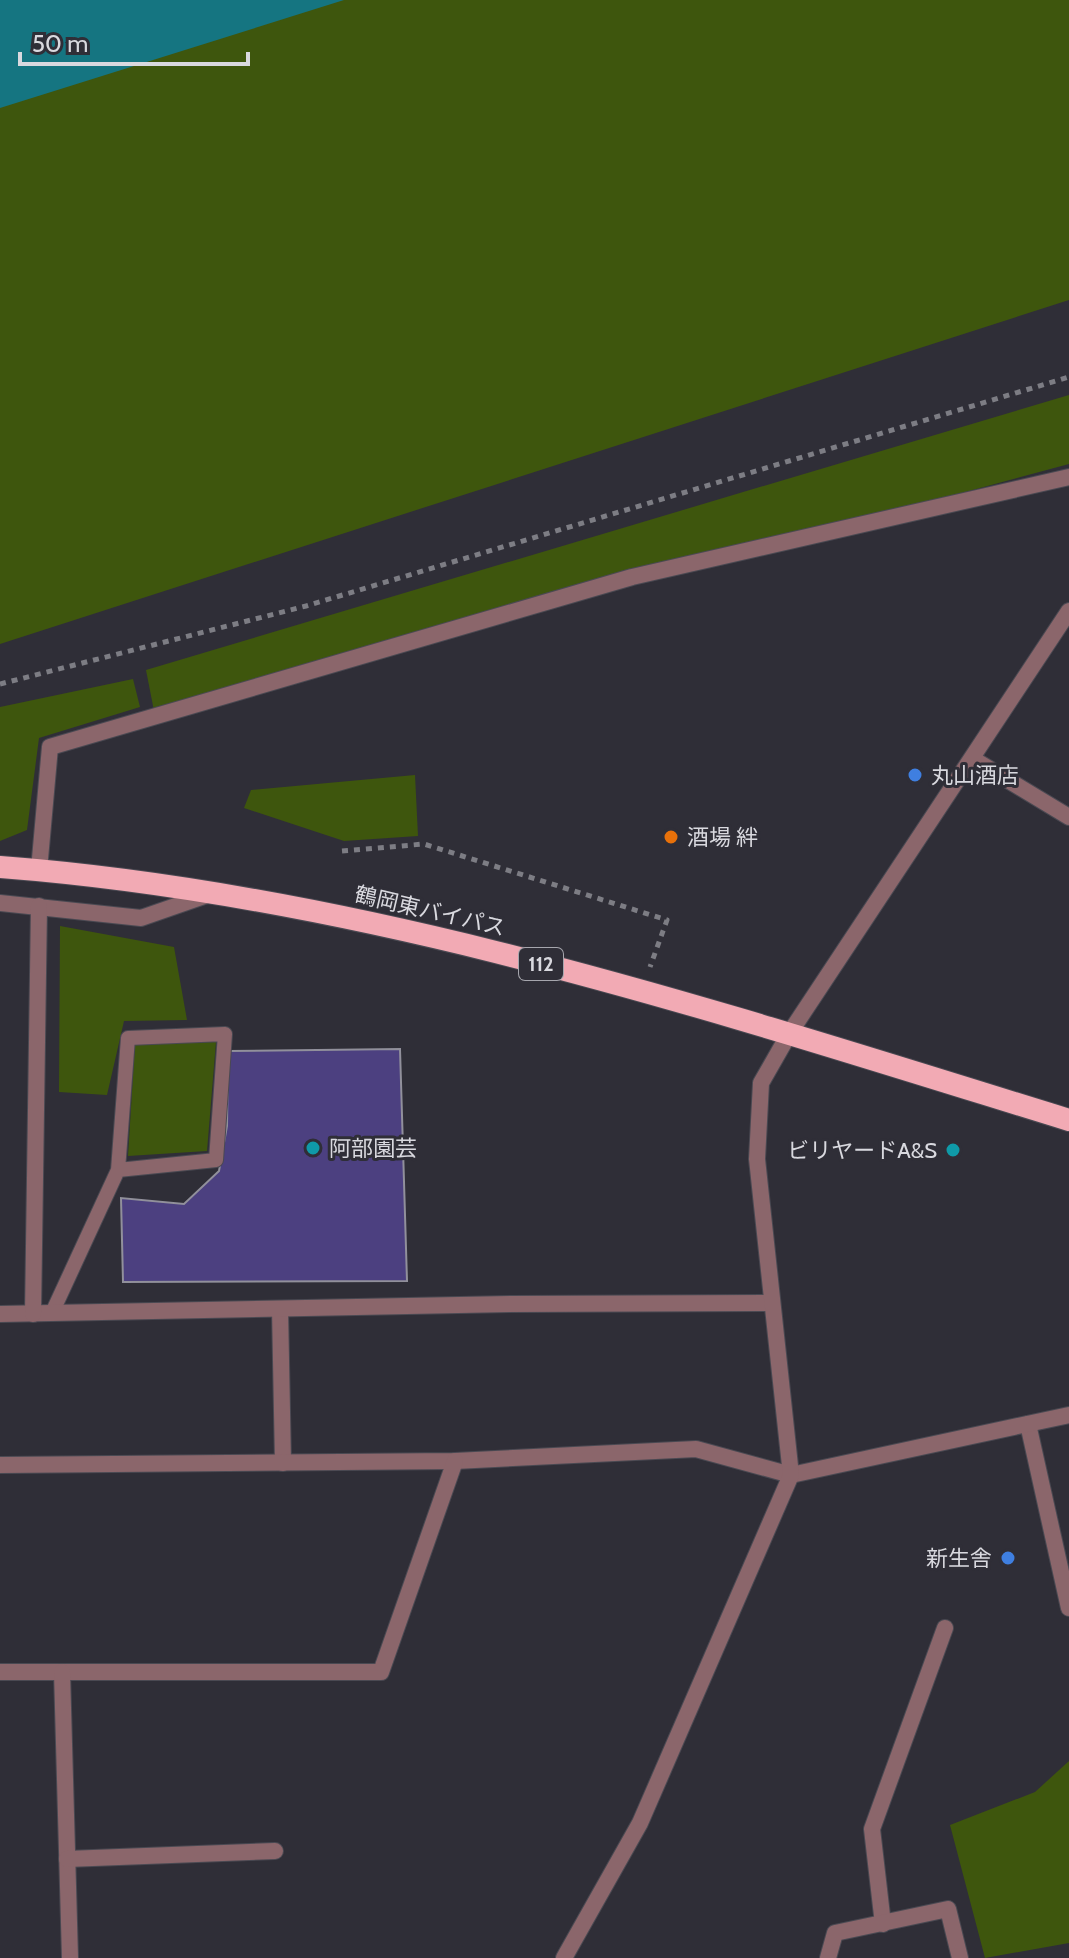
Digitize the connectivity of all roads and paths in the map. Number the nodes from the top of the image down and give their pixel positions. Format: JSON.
{"nodes":[{"id":1,"x":1069,"y":377,"type":"edge"},
{"id":2,"x":1069,"y":477,"type":"edge"},
{"id":3,"x":1069,"y":611,"type":"edge"},
{"id":4,"x":0,"y":684,"type":"edge"},
{"id":5,"x":973,"y":759,"type":"junction"},
{"id":6,"x":1069,"y":817,"type":"edge"},
{"id":7,"x":342,"y":851,"type":"dead end"},
{"id":8,"x":0,"y":867,"type":"edge"},
{"id":9,"x":39,"y":870,"type":"junction"},
{"id":10,"x":211,"y":894,"type":"junction"},
{"id":11,"x":0,"y":903,"type":"edge"},
{"id":12,"x":39,"y":906,"type":"junction"},
{"id":13,"x":642,"y":991,"type":"junction"},
{"id":14,"x":789,"y":1034,"type":"junction"},
{"id":15,"x":1069,"y":1120,"type":"edge"},
{"id":16,"x":118,"y":1170,"type":"junction"},
{"id":17,"x":772,"y":1303,"type":"junction"},
{"id":18,"x":280,"y":1309,"type":"junction"},
{"id":19,"x":52,"y":1313,"type":"junction"},
{"id":20,"x":0,"y":1314,"type":"edge"},
{"id":21,"x":33,"y":1314,"type":"junction"},
{"id":22,"x":1069,"y":1415,"type":"edge"},
{"id":23,"x":1028,"y":1424,"type":"junction"},
{"id":24,"x":455,"y":1461,"type":"junction"},
{"id":25,"x":283,"y":1463,"type":"junction"},
{"id":26,"x":0,"y":1465,"type":"edge"},
{"id":27,"x":791,"y":1475,"type":"junction"},
{"id":28,"x":1069,"y":1608,"type":"edge"},
{"id":29,"x":945,"y":1628,"type":"dead end"},
{"id":30,"x":0,"y":1672,"type":"edge"},
{"id":31,"x":62,"y":1672,"type":"junction"},
{"id":32,"x":275,"y":1851,"type":"dead end"},
{"id":33,"x":67,"y":1859,"type":"junction"},
{"id":34,"x":883,"y":1924,"type":"junction"},
{"id":35,"x":70,"y":1958,"type":"edge"},
{"id":36,"x":564,"y":1958,"type":"edge"},
{"id":37,"x":828,"y":1958,"type":"edge"},
{"id":38,"x":960,"y":1958,"type":"edge"}],
"edges":[{"from":1,"to":4,"type":"path"},
{"from":2,"to":9,"type":"street"},
{"from":3,"to":5,"type":"street"},
{"from":5,"to":6,"type":"street"},
{"from":5,"to":14,"type":"street"},
{"from":7,"to":13,"type":"path"},
{"from":8,"to":9,"type":"highway","name":"鶴岡東バイパス","number":"112"},
{"from":9,"to":10,"type":"highway","name":"鶴岡東バイパス","number":"112"},
{"from":10,"to":12,"type":"street"},
{"from":10,"to":13,"type":"highway","name":"鶴岡東バイパス","number":"112"},
{"from":11,"to":12,"type":"street"},
{"from":12,"to":21,"type":"street"},
{"from":13,"to":14,"type":"highway","name":"鶴岡東バイパス","number":"112"},
{"from":14,"to":15,"type":"highway","name":"鶴岡東バイパス","number":"112"},
{"from":14,"to":17,"type":"street"},
{"from":16,"to":16,"type":"lane"},
{"from":16,"to":19,"type":"lane"},
{"from":17,"to":18,"type":"street"},
{"from":17,"to":27,"type":"street"},
{"from":18,"to":19,"type":"street"},
{"from":18,"to":25,"type":"street"},
{"from":19,"to":21,"type":"street"},
{"from":20,"to":21,"type":"street"},
{"from":22,"to":23,"type":"street"},
{"from":23,"to":27,"type":"street"},
{"from":23,"to":28,"type":"street"},
{"from":24,"to":25,"type":"street"},
{"from":24,"to":27,"type":"street"},
{"from":24,"to":31,"type":"street"},
{"from":25,"to":26,"type":"street"},
{"from":27,"to":36,"type":"street"},
{"from":29,"to":34,"type":"street"},
{"from":30,"to":31,"type":"street"},
{"from":31,"to":33,"type":"street"},
{"from":32,"to":33,"type":"street"},
{"from":33,"to":35,"type":"street"},
{"from":34,"to":37,"type":"street"},
{"from":34,"to":38,"type":"street"}]}
